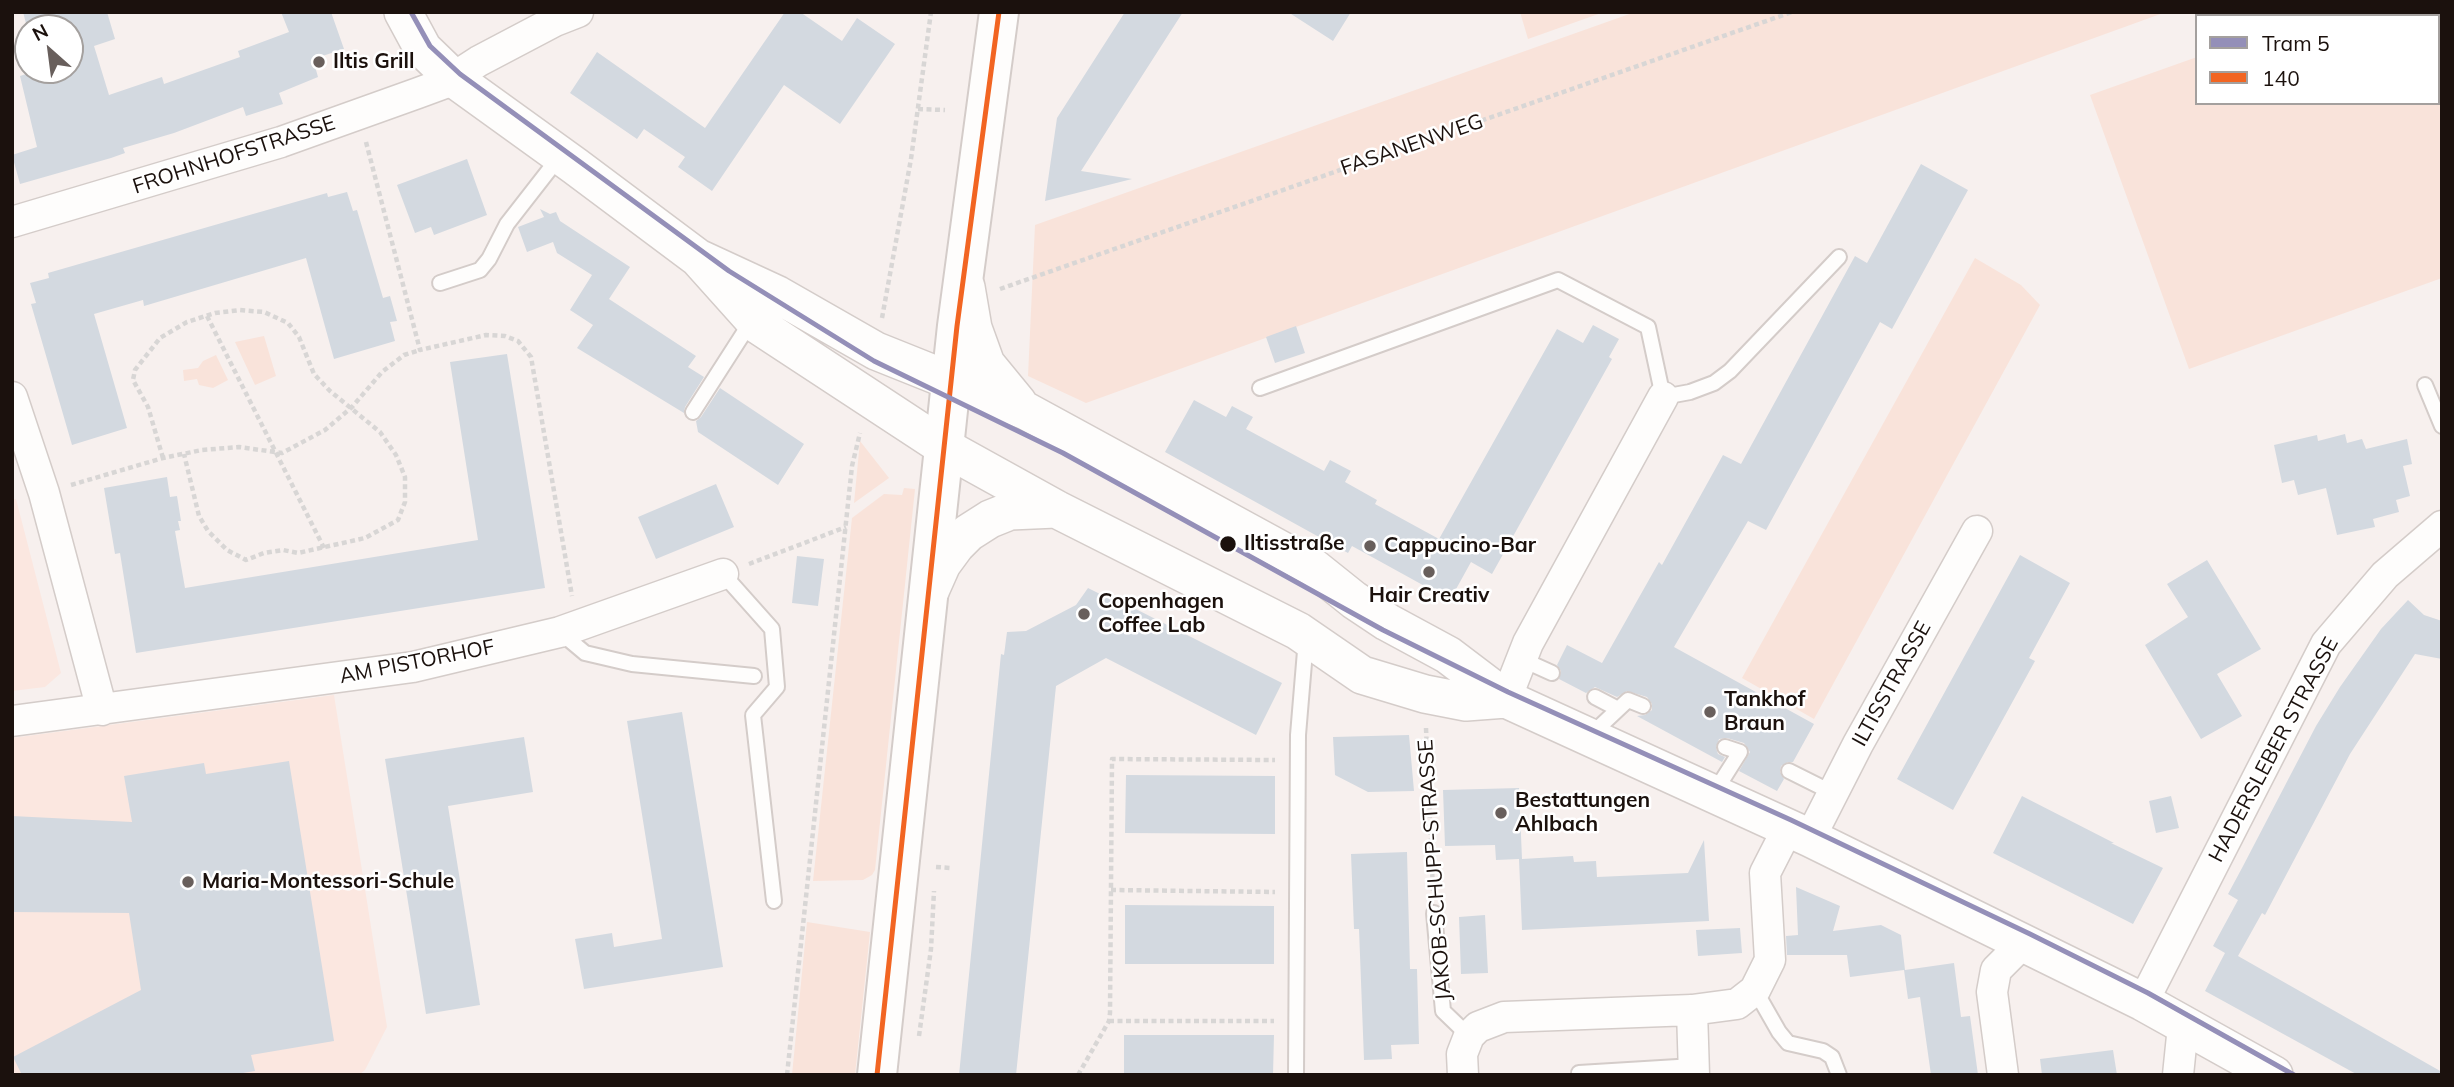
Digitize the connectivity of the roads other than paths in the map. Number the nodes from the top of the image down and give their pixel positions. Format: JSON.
{"nodes":[{"id":1,"x":403,"y":12,"type":"edge"},
{"id":2,"x":578,"y":12,"type":"edge"},
{"id":3,"x":999,"y":12,"type":"edge"},
{"id":4,"x":453,"y":78,"type":"junction"},
{"id":5,"x":561,"y":155,"type":"junction"},
{"id":6,"x":12,"y":222,"type":"edge"},
{"id":7,"x":1839,"y":257,"type":"dead end"},
{"id":8,"x":698,"y":258,"type":"junction"},
{"id":9,"x":979,"y":282,"type":"junction"},
{"id":10,"x":440,"y":283,"type":"dead end"},
{"id":11,"x":753,"y":319,"type":"junction"},
{"id":12,"x":951,"y":380,"type":"junction"},
{"id":13,"x":2425,"y":385,"type":"dead end"},
{"id":14,"x":1260,"y":388,"type":"dead end"},
{"id":15,"x":12,"y":397,"type":"edge"},
{"id":16,"x":1663,"y":397,"type":"junction"},
{"id":17,"x":1026,"y":411,"type":"junction"},
{"id":18,"x":693,"y":412,"type":"dead end"},
{"id":19,"x":2442,"y":426,"type":"edge"},
{"id":20,"x":944,"y":447,"type":"junction"},
{"id":21,"x":1056,"y":509,"type":"junction"},
{"id":22,"x":2442,"y":526,"type":"edge"},
{"id":23,"x":1977,"y":531,"type":"dead end"},
{"id":24,"x":723,"y":574,"type":"joint"},
{"id":25,"x":929,"y":592,"type":"junction"},
{"id":26,"x":568,"y":629,"type":"junction"},
{"id":27,"x":1306,"y":636,"type":"junction"},
{"id":28,"x":1521,"y":659,"type":"junction"},
{"id":29,"x":1552,"y":673,"type":"dead end"},
{"id":30,"x":754,"y":676,"type":"dead end"},
{"id":31,"x":1595,"y":696,"type":"dead end"},
{"id":32,"x":1506,"y":699,"type":"junction"},
{"id":33,"x":1643,"y":706,"type":"dead end"},
{"id":34,"x":1618,"y":709,"type":"junction"},
{"id":35,"x":102,"y":710,"type":"junction"},
{"id":36,"x":12,"y":721,"type":"edge"},
{"id":37,"x":1591,"y":740,"type":"junction"},
{"id":38,"x":1724,"y":747,"type":"dead end"},
{"id":39,"x":1789,"y":771,"type":"dead end"},
{"id":40,"x":1833,"y":793,"type":"junction"},
{"id":41,"x":1713,"y":794,"type":"junction"},
{"id":42,"x":1799,"y":833,"type":"junction"},
{"id":43,"x":774,"y":901,"type":"dead end"},
{"id":44,"x":1434,"y":913,"type":"road end"},
{"id":45,"x":2023,"y":943,"type":"junction"},
{"id":46,"x":1755,"y":990,"type":"junction"},
{"id":47,"x":2143,"y":1002,"type":"junction"},
{"id":48,"x":1692,"y":1010,"type":"junction"},
{"id":49,"x":2186,"y":1026,"type":"junction"},
{"id":50,"x":1469,"y":1036,"type":"junction"},
{"id":51,"x":1694,"y":1070,"type":"edge"},
{"id":52,"x":1579,"y":1073,"type":"edge"},
{"id":53,"x":877,"y":1075,"type":"edge"},
{"id":54,"x":1296,"y":1075,"type":"edge"},
{"id":55,"x":1463,"y":1075,"type":"edge"},
{"id":56,"x":1839,"y":1075,"type":"edge"},
{"id":57,"x":2003,"y":1075,"type":"edge"},
{"id":58,"x":2178,"y":1075,"type":"edge"},
{"id":59,"x":2274,"y":1075,"type":"edge"}],
"edges":[{"from":1,"to":4,"type":"street"},
{"from":2,"to":4,"type":"street","name":"FROHNHOFSTRASSE"},
{"from":3,"to":9,"type":"main road"},
{"from":4,"to":5,"type":"street"},
{"from":4,"to":6,"type":"street","name":"FROHNHOFSTRASSE"},
{"from":5,"to":8,"type":"street"},
{"from":5,"to":10,"type":"lane"},
{"from":7,"to":16,"type":"lane"},
{"from":8,"to":11,"type":"street"},
{"from":8,"to":12,"type":"street"},
{"from":9,"to":12,"type":"main road"},
{"from":9,"to":17,"type":"street"},
{"from":11,"to":18,"type":"lane"},
{"from":11,"to":20,"type":"street"},
{"from":12,"to":17,"type":"street"},
{"from":12,"to":20,"type":"main road"},
{"from":13,"to":19,"type":"lane"},
{"from":14,"to":16,"type":"lane"},
{"from":15,"to":35,"type":"street"},
{"from":16,"to":28,"type":"street"},
{"from":17,"to":32,"type":"street"},
{"from":20,"to":21,"type":"street"},
{"from":20,"to":25,"type":"main road"},
{"from":21,"to":25,"type":"street"},
{"from":21,"to":27,"type":"street"},
{"from":22,"to":47,"type":"street","name":"HADERSLEBER STRASSE"},
{"from":23,"to":40,"type":"street","name":"ILTISSTRASSE"},
{"from":24,"to":26,"type":"street","name":"AM PISTORHOF"},
{"from":24,"to":43,"type":"lane"},
{"from":25,"to":53,"type":"main road"},
{"from":26,"to":30,"type":"lane"},
{"from":26,"to":35,"type":"street","name":"AM PISTORHOF"},
{"from":27,"to":32,"type":"street"},
{"from":27,"to":54,"type":"lane"},
{"from":28,"to":29,"type":"lane"},
{"from":28,"to":32,"type":"street"},
{"from":31,"to":34,"type":"lane"},
{"from":32,"to":37,"type":"street"},
{"from":33,"to":34,"type":"lane"},
{"from":34,"to":37,"type":"lane"},
{"from":35,"to":36,"type":"street","name":"AM PISTORHOF"},
{"from":37,"to":41,"type":"street"},
{"from":38,"to":41,"type":"lane"},
{"from":39,"to":40,"type":"lane"},
{"from":40,"to":42,"type":"street","name":"ILTISSTRASSE"},
{"from":41,"to":42,"type":"street"},
{"from":42,"to":45,"type":"street"},
{"from":42,"to":46,"type":"street"},
{"from":44,"to":50,"type":"lane","name":"JAKOB-SCHUPP-STRASSE"},
{"from":45,"to":47,"type":"street"},
{"from":45,"to":57,"type":"street"},
{"from":46,"to":48,"type":"street"},
{"from":46,"to":56,"type":"lane"},
{"from":47,"to":49,"type":"street"},
{"from":48,"to":50,"type":"street"},
{"from":48,"to":51,"type":"street"},
{"from":49,"to":58,"type":"street"},
{"from":49,"to":59,"type":"street"},
{"from":50,"to":55,"type":"street"},
{"from":51,"to":52,"type":"lane"}]}
